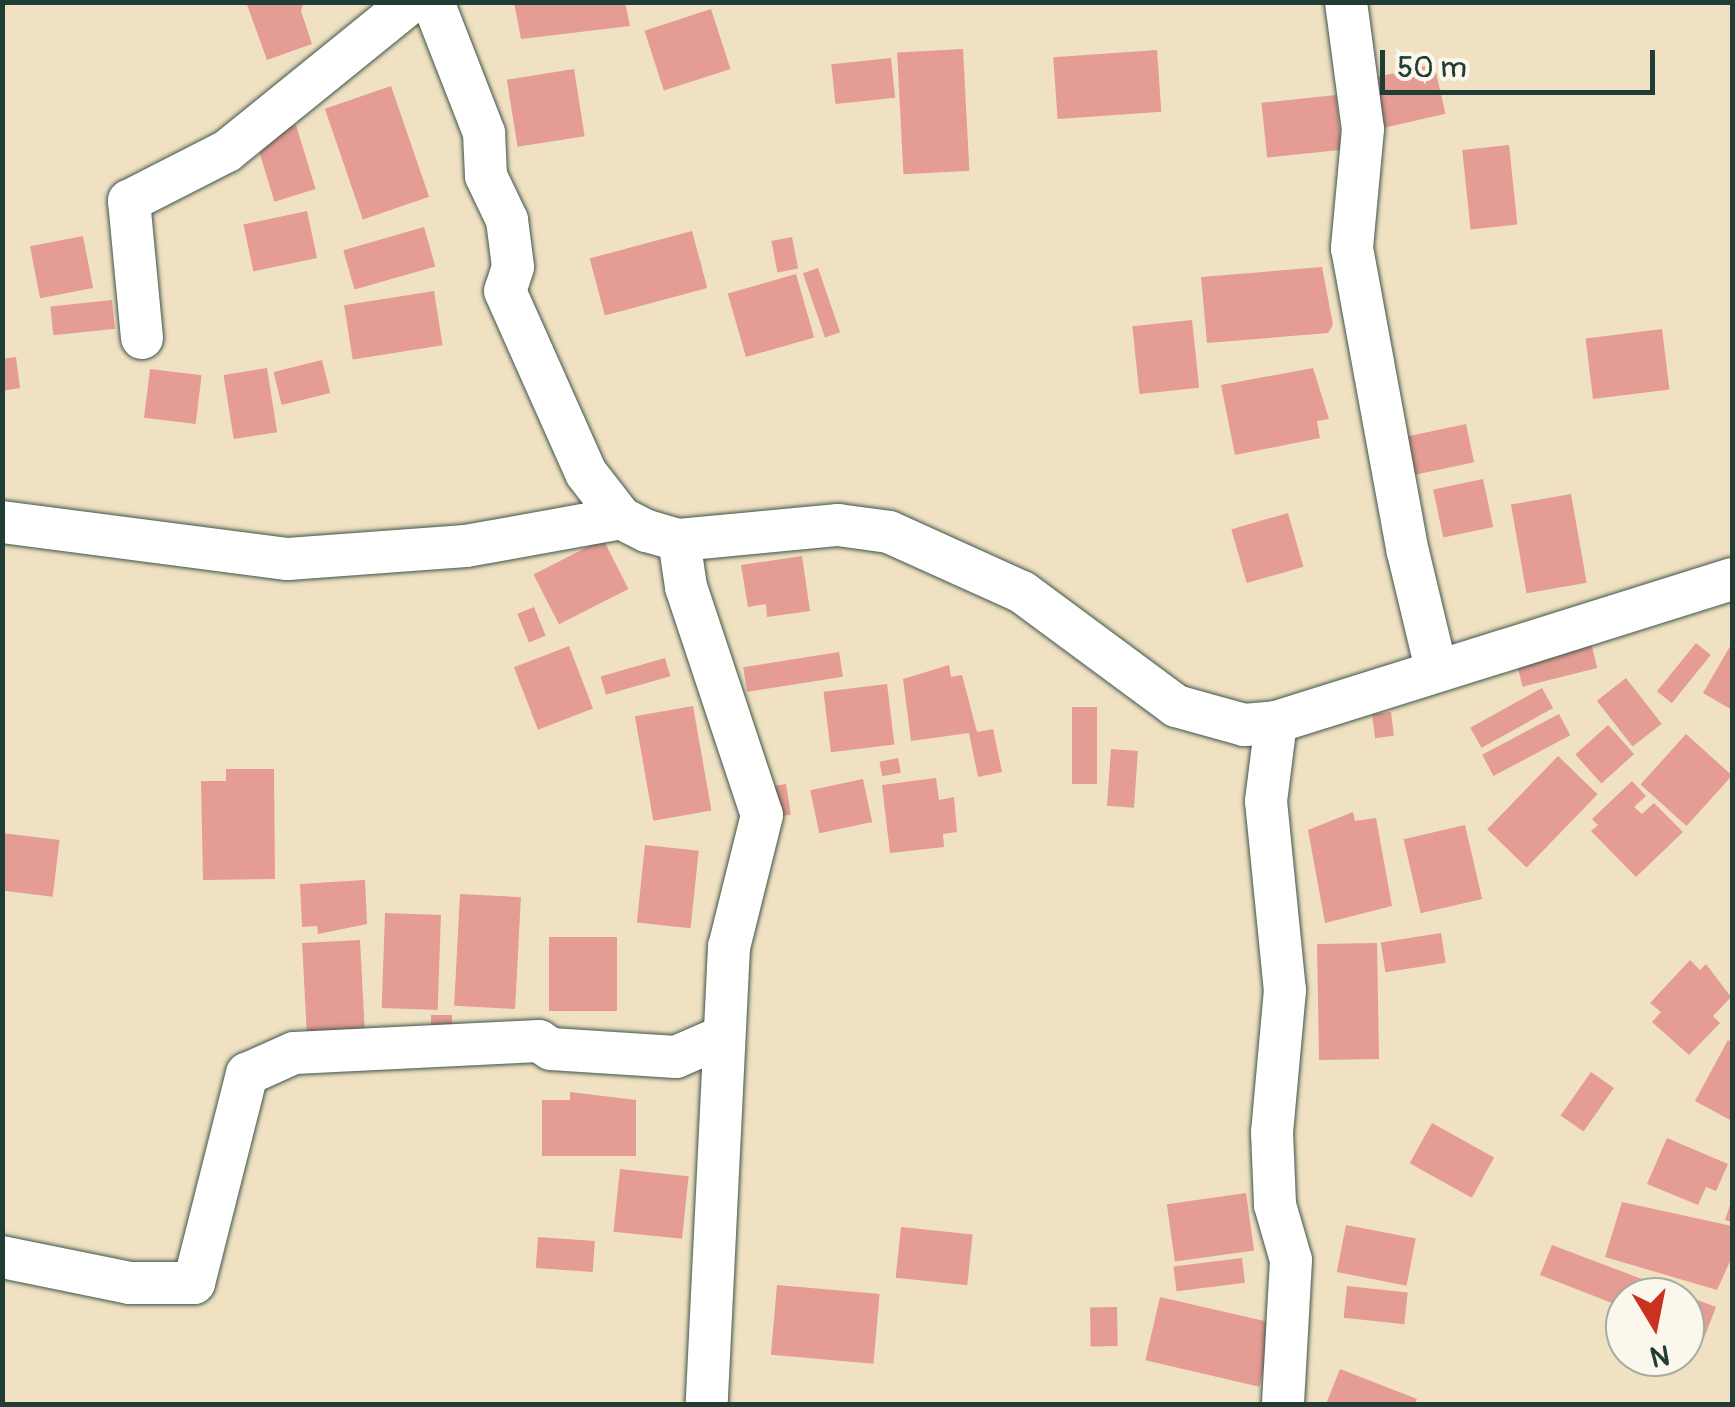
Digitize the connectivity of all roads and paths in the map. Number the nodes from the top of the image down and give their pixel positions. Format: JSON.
{"nodes":[{"id":1,"x":411,"y":2,"type":"edge"},
{"id":2,"x":433,"y":2,"type":"edge"},
{"id":3,"x":1346,"y":2,"type":"edge"},
{"id":4,"x":142,"y":338,"type":"dead end"},
{"id":5,"x":621,"y":518,"type":"junction"},
{"id":6,"x":2,"y":522,"type":"edge"},
{"id":7,"x":679,"y":540,"type":"junction"},
{"id":8,"x":1732,"y":579,"type":"edge"},
{"id":9,"x":1436,"y":669,"type":"junction"},
{"id":10,"x":1276,"y":722,"type":"junction"},
{"id":11,"x":724,"y":1036,"type":"junction"},
{"id":12,"x":5,"y":1265,"type":"edge"},
{"id":13,"x":704,"y":1403,"type":"edge"},
{"id":14,"x":1283,"y":1404,"type":"edge"}],
"edges":[{"from":1,"to":4,"type":"street"},
{"from":2,"to":5,"type":"street"},
{"from":3,"to":9,"type":"street"},
{"from":5,"to":6,"type":"street"},
{"from":5,"to":7,"type":"street"},
{"from":7,"to":10,"type":"street"},
{"from":7,"to":11,"type":"street"},
{"from":8,"to":9,"type":"street"},
{"from":9,"to":10,"type":"street"},
{"from":10,"to":14,"type":"street"},
{"from":11,"to":12,"type":"street"},
{"from":11,"to":13,"type":"street"}]}
